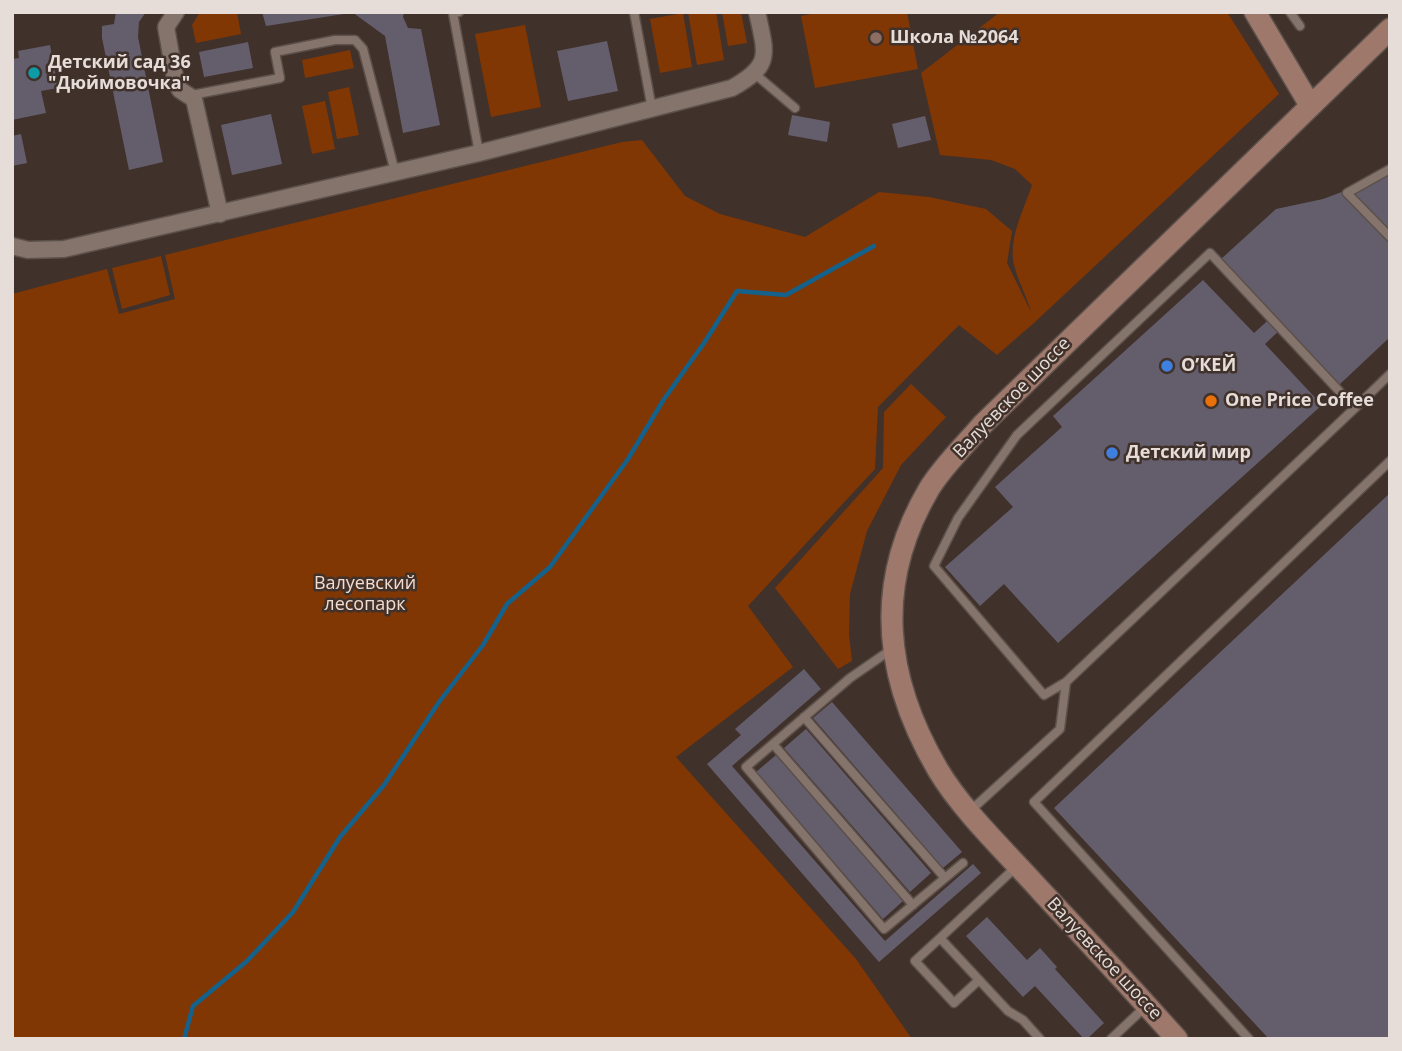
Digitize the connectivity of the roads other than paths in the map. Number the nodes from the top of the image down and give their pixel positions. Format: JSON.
{"nodes":[{"id":1,"x":176,"y":12,"type":"edge"},
{"id":2,"x":634,"y":12,"type":"edge"},
{"id":3,"x":757,"y":12,"type":"edge"},
{"id":4,"x":1255,"y":12,"type":"edge"},
{"id":5,"x":1290,"y":12,"type":"edge"},
{"id":6,"x":455,"y":13,"type":"edge"},
{"id":7,"x":1300,"y":26,"type":"dead end"},
{"id":8,"x":1390,"y":29,"type":"edge"},
{"id":9,"x":324,"y":32,"type":"dead end"},
{"id":10,"x":287,"y":39,"type":"dead end"},
{"id":11,"x":326,"y":42,"type":"junction"},
{"id":12,"x":289,"y":49,"type":"junction"},
{"id":13,"x":755,"y":74,"type":"junction"},
{"id":14,"x":189,"y":96,"type":"junction"},
{"id":15,"x":1310,"y":105,"type":"junction"},
{"id":16,"x":795,"y":108,"type":"dead end"},
{"id":17,"x":652,"y":110,"type":"junction"},
{"id":18,"x":479,"y":153,"type":"junction"},
{"id":19,"x":1390,"y":169,"type":"edge"},
{"id":20,"x":395,"y":172,"type":"junction"},
{"id":21,"x":220,"y":214,"type":"junction"},
{"id":22,"x":1390,"y":237,"type":"edge"},
{"id":23,"x":12,"y":246,"type":"edge"},
{"id":24,"x":1390,"y":374,"type":"edge"},
{"id":25,"x":1355,"y":408,"type":"junction"},
{"id":26,"x":1390,"y":461,"type":"edge"},
{"id":27,"x":892,"y":649,"type":"junction"},
{"id":28,"x":1066,"y":682,"type":"junction"},
{"id":29,"x":804,"y":717,"type":"junction"},
{"id":30,"x":773,"y":744,"type":"junction"},
{"id":31,"x":970,"y":811,"type":"junction"},
{"id":32,"x":963,"y":863,"type":"dead end"},
{"id":33,"x":1018,"y":865,"type":"junction"},
{"id":34,"x":945,"y":878,"type":"junction"},
{"id":35,"x":913,"y":905,"type":"junction"},
{"id":36,"x":940,"y":938,"type":"junction"},
{"id":37,"x":979,"y":980,"type":"junction"},
{"id":38,"x":1147,"y":1006,"type":"junction"},
{"id":39,"x":1040,"y":1039,"type":"edge"},
{"id":40,"x":1111,"y":1039,"type":"edge"},
{"id":41,"x":1177,"y":1039,"type":"edge"},
{"id":42,"x":1249,"y":1039,"type":"edge"}],
"edges":[{"from":1,"to":14,"type":"street"},
{"from":2,"to":17,"type":"lane"},
{"from":3,"to":13,"type":"street"},
{"from":4,"to":15,"type":"main road"},
{"from":5,"to":7,"type":"lane"},
{"from":6,"to":18,"type":"lane"},
{"from":8,"to":15,"type":"main road","name":"Валуевское шоссе"},
{"from":9,"to":11,"type":"lane"},
{"from":10,"to":12,"type":"lane"},
{"from":11,"to":12,"type":"lane"},
{"from":11,"to":20,"type":"lane"},
{"from":12,"to":14,"type":"lane"},
{"from":13,"to":16,"type":"lane"},
{"from":13,"to":17,"type":"street"},
{"from":14,"to":21,"type":"street"},
{"from":15,"to":27,"type":"main road","name":"Валуевское шоссе"},
{"from":17,"to":18,"type":"street"},
{"from":18,"to":20,"type":"street"},
{"from":19,"to":22,"type":"lane"},
{"from":20,"to":21,"type":"street"},
{"from":21,"to":23,"type":"street"},
{"from":24,"to":25,"type":"lane"},
{"from":25,"to":28,"type":"lane"},
{"from":25,"to":28,"type":"lane"},
{"from":26,"to":42,"type":"lane"},
{"from":27,"to":29,"type":"lane"},
{"from":27,"to":31,"type":"main road","name":"Валуевское шоссе"},
{"from":28,"to":31,"type":"lane"},
{"from":29,"to":30,"type":"lane"},
{"from":29,"to":34,"type":"lane"},
{"from":30,"to":35,"type":"lane"},
{"from":30,"to":35,"type":"lane"},
{"from":31,"to":33,"type":"main road","name":"Валуевское шоссе"},
{"from":32,"to":34,"type":"lane"},
{"from":33,"to":36,"type":"lane"},
{"from":33,"to":38,"type":"main road","name":"Валуевское шоссе"},
{"from":34,"to":35,"type":"lane"},
{"from":36,"to":37,"type":"lane"},
{"from":36,"to":37,"type":"lane"},
{"from":37,"to":39,"type":"lane"},
{"from":38,"to":40,"type":"lane"},
{"from":38,"to":41,"type":"main road","name":"Валуевское шоссе"}]}
